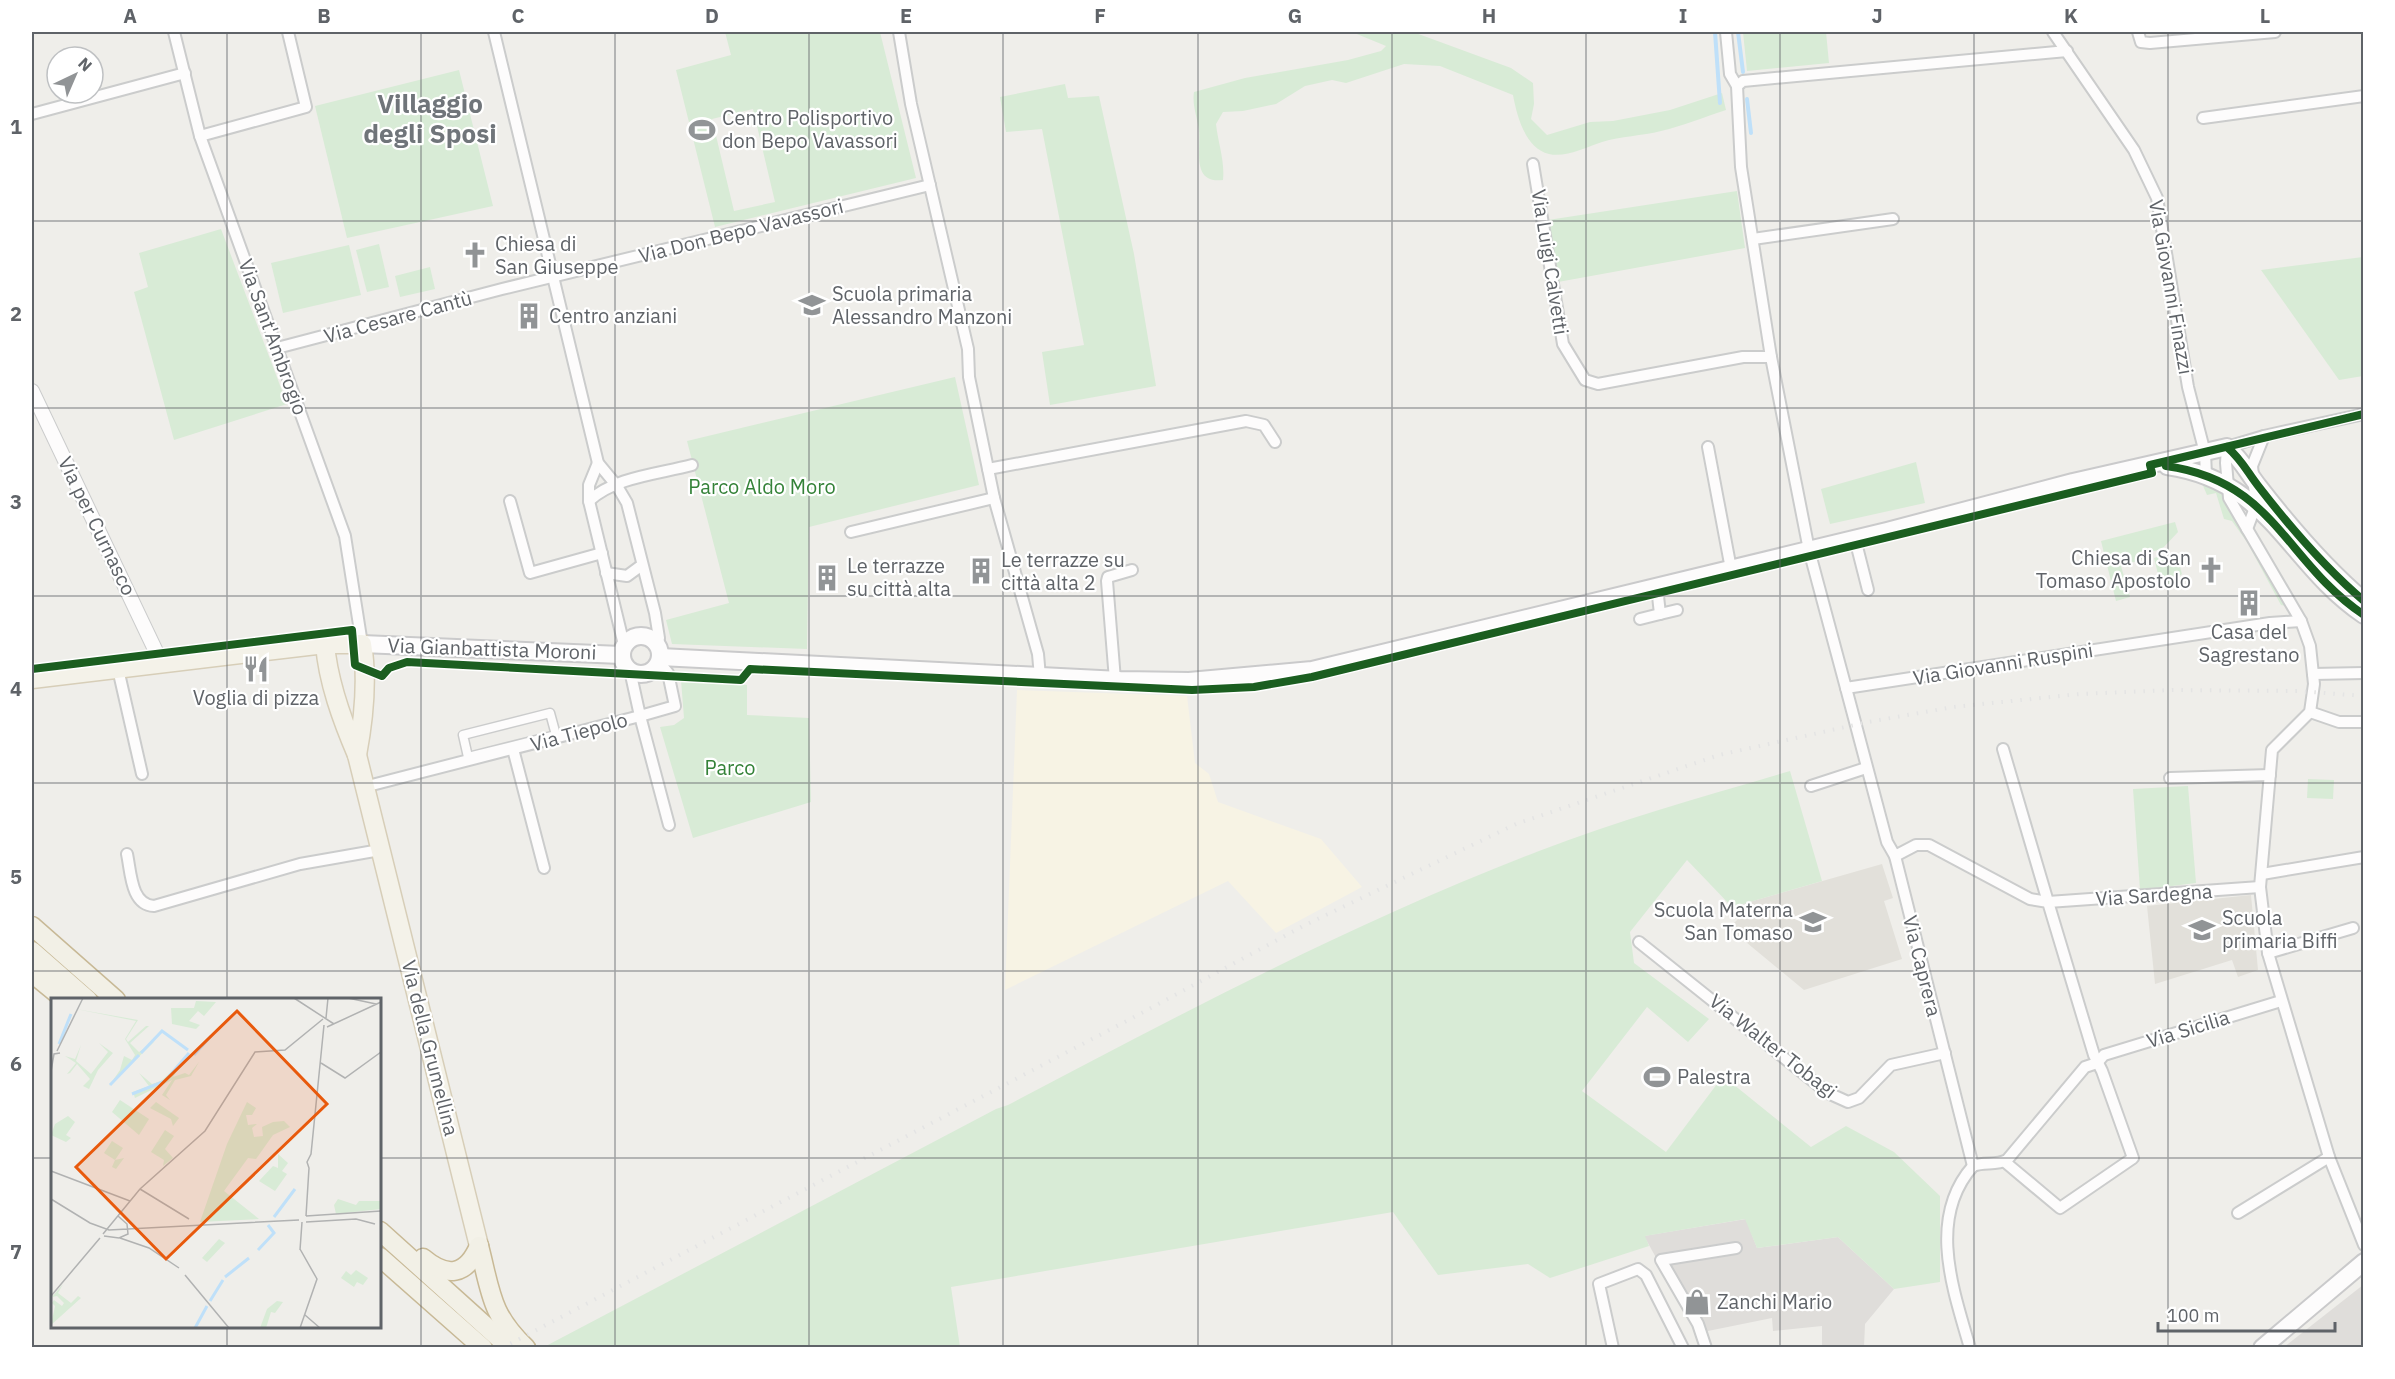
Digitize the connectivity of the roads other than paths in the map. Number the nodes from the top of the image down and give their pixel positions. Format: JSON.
{"nodes":[{"id":1,"x":174,"y":32,"type":"edge"},
{"id":2,"x":288,"y":32,"type":"edge"},
{"id":3,"x":494,"y":32,"type":"edge"},
{"id":4,"x":898,"y":32,"type":"edge"},
{"id":5,"x":1726,"y":32,"type":"edge"},
{"id":6,"x":2053,"y":32,"type":"edge"},
{"id":7,"x":2138,"y":32,"type":"edge"},
{"id":8,"x":2276,"y":32,"type":"edge"},
{"id":9,"x":2067,"y":51,"type":"junction"},
{"id":10,"x":185,"y":73,"type":"junction"},
{"id":11,"x":1737,"y":86,"type":"junction"},
{"id":12,"x":2364,"y":96,"type":"edge"},
{"id":13,"x":32,"y":114,"type":"edge"},
{"id":14,"x":2203,"y":118,"type":"dead end"},
{"id":15,"x":200,"y":136,"type":"junction"},
{"id":16,"x":1533,"y":164,"type":"dead end"},
{"id":17,"x":930,"y":185,"type":"junction"},
{"id":18,"x":1893,"y":219,"type":"dead end"},
{"id":19,"x":1753,"y":239,"type":"junction"},
{"id":20,"x":553,"y":277,"type":"junction"},
{"id":21,"x":277,"y":348,"type":"junction"},
{"id":22,"x":1771,"y":357,"type":"junction"},
{"id":23,"x":32,"y":391,"type":"edge"},
{"id":24,"x":2364,"y":414,"type":"edge"},
{"id":25,"x":2264,"y":436,"type":"junction"},
{"id":26,"x":1275,"y":442,"type":"dead end"},
{"id":27,"x":1708,"y":447,"type":"dead end"},
{"id":28,"x":2228,"y":447,"type":"junction"},
{"id":29,"x":2205,"y":453,"type":"junction"},
{"id":30,"x":2152,"y":461,"type":"junction"},
{"id":31,"x":598,"y":463,"type":"junction"},
{"id":32,"x":692,"y":465,"type":"dead end"},
{"id":33,"x":988,"y":469,"type":"junction"},
{"id":34,"x":2206,"y":475,"type":"junction"},
{"id":35,"x":2252,"y":476,"type":"junction"},
{"id":36,"x":2226,"y":483,"type":"junction"},
{"id":37,"x":617,"y":486,"type":"junction"},
{"id":38,"x":994,"y":498,"type":"junction"},
{"id":39,"x":510,"y":501,"type":"dead end"},
{"id":40,"x":589,"y":501,"type":"junction"},
{"id":41,"x":2256,"y":505,"type":"junction"},
{"id":42,"x":2247,"y":529,"type":"junction"},
{"id":43,"x":851,"y":532,"type":"dead end"},
{"id":44,"x":1855,"y":539,"type":"junction"},
{"id":45,"x":1809,"y":549,"type":"junction"},
{"id":46,"x":602,"y":553,"type":"junction"},
{"id":47,"x":642,"y":565,"type":"junction"},
{"id":48,"x":1731,"y":569,"type":"junction"},
{"id":49,"x":1132,"y":570,"type":"dead end"},
{"id":50,"x":606,"y":573,"type":"junction"},
{"id":51,"x":1657,"y":587,"type":"junction"},
{"id":52,"x":1868,"y":590,"type":"dead end"},
{"id":53,"x":2364,"y":601,"type":"edge"},
{"id":54,"x":1677,"y":610,"type":"dead end"},
{"id":55,"x":1660,"y":614,"type":"junction"},
{"id":56,"x":2364,"y":615,"type":"edge"},
{"id":57,"x":1640,"y":619,"type":"dead end"},
{"id":58,"x":2301,"y":621,"type":"junction"},
{"id":59,"x":325,"y":644,"type":"junction"},
{"id":60,"x":362,"y":644,"type":"junction"},
{"id":61,"x":659,"y":654,"type":"junction"},
{"id":62,"x":623,"y":655,"type":"junction"},
{"id":63,"x":161,"y":662,"type":"junction"},
{"id":64,"x":118,"y":669,"type":"junction"},
{"id":65,"x":2364,"y":673,"type":"edge"},
{"id":66,"x":1115,"y":674,"type":"junction"},
{"id":67,"x":2313,"y":674,"type":"junction"},
{"id":68,"x":1040,"y":676,"type":"junction"},
{"id":69,"x":32,"y":679,"type":"edge"},
{"id":70,"x":1846,"y":688,"type":"junction"},
{"id":71,"x":2310,"y":712,"type":"junction"},
{"id":72,"x":550,"y":713,"type":"joint"},
{"id":73,"x":640,"y":716,"type":"junction"},
{"id":74,"x":2364,"y":722,"type":"edge"},
{"id":75,"x":513,"y":749,"type":"junction"},
{"id":76,"x":2004,"y":749,"type":"dead end"},
{"id":77,"x":357,"y":755,"type":"junction"},
{"id":78,"x":1866,"y":768,"type":"junction"},
{"id":79,"x":142,"y":774,"type":"dead end"},
{"id":80,"x":2270,"y":775,"type":"junction"},
{"id":81,"x":2170,"y":778,"type":"dead end"},
{"id":82,"x":1811,"y":786,"type":"dead end"},
{"id":83,"x":364,"y":787,"type":"junction"},
{"id":84,"x":669,"y":825,"type":"dead end"},
{"id":85,"x":380,"y":850,"type":"junction"},
{"id":86,"x":127,"y":854,"type":"dead end"},
{"id":87,"x":1895,"y":856,"type":"junction"},
{"id":88,"x":2364,"y":857,"type":"edge"},
{"id":89,"x":544,"y":868,"type":"dead end"},
{"id":90,"x":2262,"y":874,"type":"junction"},
{"id":91,"x":2260,"y":887,"type":"junction"},
{"id":92,"x":2048,"y":902,"type":"junction"},
{"id":93,"x":32,"y":926,"type":"edge"},
{"id":94,"x":2353,"y":928,"type":"dead end"},
{"id":95,"x":1638,"y":942,"type":"dead end"},
{"id":96,"x":32,"y":951,"type":"edge"},
{"id":97,"x":2268,"y":953,"type":"junction"},
{"id":98,"x":32,"y":973,"type":"edge"},
{"id":99,"x":64,"y":998,"type":"edge"},
{"id":100,"x":87,"y":998,"type":"edge"},
{"id":101,"x":115,"y":998,"type":"edge"},
{"id":102,"x":2281,"y":1001,"type":"junction"},
{"id":103,"x":1945,"y":1053,"type":"junction"},
{"id":104,"x":2097,"y":1063,"type":"junction"},
{"id":105,"x":2329,"y":1157,"type":"junction"},
{"id":106,"x":2005,"y":1162,"type":"junction"},
{"id":107,"x":1973,"y":1166,"type":"junction"},
{"id":108,"x":2238,"y":1213,"type":"dead end"},
{"id":109,"x":381,"y":1224,"type":"edge"},
{"id":110,"x":381,"y":1232,"type":"edge"},
{"id":111,"x":2364,"y":1245,"type":"edge"},
{"id":112,"x":479,"y":1246,"type":"junction"},
{"id":113,"x":1737,"y":1248,"type":"dead end"},
{"id":114,"x":381,"y":1258,"type":"edge"},
{"id":115,"x":2364,"y":1262,"type":"edge"},
{"id":116,"x":483,"y":1347,"type":"edge"},
{"id":117,"x":510,"y":1347,"type":"edge"},
{"id":118,"x":526,"y":1347,"type":"edge"},
{"id":119,"x":1613,"y":1347,"type":"edge"},
{"id":120,"x":1683,"y":1347,"type":"edge"},
{"id":121,"x":1706,"y":1347,"type":"edge"},
{"id":122,"x":1970,"y":1347,"type":"edge"},
{"id":123,"x":2262,"y":1347,"type":"edge"}],
"edges":[{"from":1,"to":10,"type":"street","name":"Via Sant'Ambrogio"},
{"from":2,"to":15,"type":"street"},
{"from":3,"to":20,"type":"street"},
{"from":4,"to":17,"type":"street"},
{"from":5,"to":11,"type":"street"},
{"from":6,"to":9,"type":"street","name":"Via Giovanni Finazzi"},
{"from":7,"to":8,"type":"street"},
{"from":9,"to":11,"type":"street"},
{"from":9,"to":29,"type":"street","name":"Via Giovanni Finazzi"},
{"from":10,"to":13,"type":"street"},
{"from":10,"to":15,"type":"street","name":"Via Sant'Ambrogio"},
{"from":11,"to":19,"type":"street"},
{"from":12,"to":14,"type":"street"},
{"from":15,"to":21,"type":"street","name":"Via Sant'Ambrogio"},
{"from":16,"to":22,"type":"street","name":"Via Luigi Calvetti"},
{"from":17,"to":20,"type":"street","name":"Via Don Bepo Vavassori"},
{"from":17,"to":33,"type":"street"},
{"from":18,"to":19,"type":"street"},
{"from":19,"to":22,"type":"street"},
{"from":20,"to":21,"type":"street","name":"Via Cesare Cantù"},
{"from":20,"to":31,"type":"street"},
{"from":21,"to":60,"type":"street","name":"Via Sant'Ambrogio"},
{"from":22,"to":45,"type":"street"},
{"from":23,"to":63,"type":"street","name":"Via per Curnasco"},
{"from":24,"to":25,"type":"street","name":"Via Gianbattista Moroni"},
{"from":25,"to":28,"type":"street","name":"Via Gianbattista Moroni"},
{"from":25,"to":35,"type":"street"},
{"from":26,"to":33,"type":"street"},
{"from":27,"to":48,"type":"street"},
{"from":28,"to":29,"type":"main road","name":"Via Gianbattista Moroni"},
{"from":28,"to":35,"type":"main road"},
{"from":28,"to":36,"type":"street"},
{"from":29,"to":30,"type":"main road","name":"Via Gianbattista Moroni"},
{"from":29,"to":34,"type":"street","name":"Via Giovanni Finazzi"},
{"from":30,"to":34,"type":"main road"},
{"from":30,"to":44,"type":"main road","name":"Via Gianbattista Moroni"},
{"from":31,"to":37,"type":"street"},
{"from":31,"to":40,"type":"street"},
{"from":32,"to":37,"type":"street"},
{"from":33,"to":38,"type":"street"},
{"from":34,"to":36,"type":"main road"},
{"from":35,"to":41,"type":"street"},
{"from":35,"to":53,"type":"main road"},
{"from":36,"to":41,"type":"main road"},
{"from":36,"to":42,"type":"street"},
{"from":37,"to":40,"type":"street"},
{"from":37,"to":47,"type":"street"},
{"from":38,"to":43,"type":"street"},
{"from":38,"to":68,"type":"street"},
{"from":39,"to":46,"type":"street"},
{"from":40,"to":46,"type":"street"},
{"from":41,"to":42,"type":"street"},
{"from":41,"to":56,"type":"main road"},
{"from":42,"to":58,"type":"street"},
{"from":44,"to":45,"type":"main road","name":"Via Gianbattista Moroni"},
{"from":44,"to":52,"type":"street"},
{"from":45,"to":48,"type":"main road","name":"Via Gianbattista Moroni"},
{"from":45,"to":70,"type":"street"},
{"from":46,"to":50,"type":"street"},
{"from":47,"to":50,"type":"street"},
{"from":47,"to":61,"type":"street"},
{"from":48,"to":51,"type":"main road","name":"Via Gianbattista Moroni"},
{"from":49,"to":66,"type":"street"},
{"from":50,"to":62,"type":"street"},
{"from":51,"to":55,"type":"street"},
{"from":51,"to":66,"type":"main road","name":"Via Gianbattista Moroni"},
{"from":54,"to":55,"type":"street"},
{"from":55,"to":57,"type":"street"},
{"from":58,"to":67,"type":"street"},
{"from":58,"to":70,"type":"street","name":"Via Giovanni Ruspini"},
{"from":59,"to":60,"type":"main road"},
{"from":59,"to":63,"type":"main road"},
{"from":59,"to":77,"type":"main road","name":"Via della Grumellina"},
{"from":60,"to":62,"type":"main road","name":"Via Gianbattista Moroni"},
{"from":60,"to":77,"type":"main road","name":"Via della Grumellina"},
{"from":61,"to":62,"type":"main road","name":"Via Gianbattista Moroni"},
{"from":61,"to":62,"type":"main road","name":"Via Gianbattista Moroni"},
{"from":61,"to":68,"type":"main road","name":"Via Gianbattista Moroni"},
{"from":61,"to":73,"type":"street"},
{"from":62,"to":73,"type":"street"},
{"from":63,"to":64,"type":"main road"},
{"from":64,"to":69,"type":"main road"},
{"from":64,"to":79,"type":"street"},
{"from":65,"to":67,"type":"street"},
{"from":66,"to":68,"type":"main road","name":"Via Gianbattista Moroni"},
{"from":67,"to":71,"type":"street"},
{"from":70,"to":78,"type":"street","name":"Via Caprera"},
{"from":71,"to":74,"type":"street"},
{"from":71,"to":80,"type":"street"},
{"from":72,"to":72,"type":"street"},
{"from":73,"to":75,"type":"street","name":"Via Tiepolo"},
{"from":73,"to":84,"type":"street","name":"Via Tiepolo"},
{"from":75,"to":83,"type":"street","name":"Via Tiepolo"},
{"from":75,"to":89,"type":"street","name":"Via Tiepolo"},
{"from":76,"to":92,"type":"street"},
{"from":77,"to":83,"type":"main road","name":"Via della Grumellina"},
{"from":78,"to":82,"type":"street"},
{"from":78,"to":87,"type":"street","name":"Via Caprera"},
{"from":80,"to":81,"type":"street"},
{"from":80,"to":90,"type":"street"},
{"from":83,"to":85,"type":"main road","name":"Via della Grumellina"},
{"from":85,"to":86,"type":"street"},
{"from":85,"to":112,"type":"main road","name":"Via della Grumellina"},
{"from":87,"to":92,"type":"street","name":"Via Sardegna"},
{"from":87,"to":103,"type":"street","name":"Via Caprera"},
{"from":88,"to":90,"type":"street"},
{"from":90,"to":91,"type":"street"},
{"from":91,"to":92,"type":"street","name":"Via Sardegna"},
{"from":91,"to":97,"type":"street"},
{"from":92,"to":104,"type":"street"},
{"from":93,"to":101,"type":"highway"},
{"from":94,"to":97,"type":"street"},
{"from":95,"to":103,"type":"street","name":"Via Walter Tobagi"},
{"from":96,"to":100,"type":"highway"},
{"from":97,"to":102,"type":"street"},
{"from":98,"to":99,"type":"highway"},
{"from":102,"to":104,"type":"street","name":"Via Sicilia"},
{"from":102,"to":105,"type":"street"},
{"from":103,"to":107,"type":"street","name":"Via Caprera"},
{"from":104,"to":106,"type":"street","name":"Via Sicilia"},
{"from":104,"to":106,"type":"street"},
{"from":105,"to":108,"type":"street"},
{"from":105,"to":111,"type":"street"},
{"from":106,"to":107,"type":"street"},
{"from":107,"to":122,"type":"street"},
{"from":109,"to":112,"type":"highway"},
{"from":110,"to":117,"type":"highway"},
{"from":112,"to":118,"type":"highway"},
{"from":113,"to":121,"type":"street"},
{"from":114,"to":116,"type":"highway"},
{"from":115,"to":123,"type":"main road"},
{"from":119,"to":120,"type":"street"}]}
